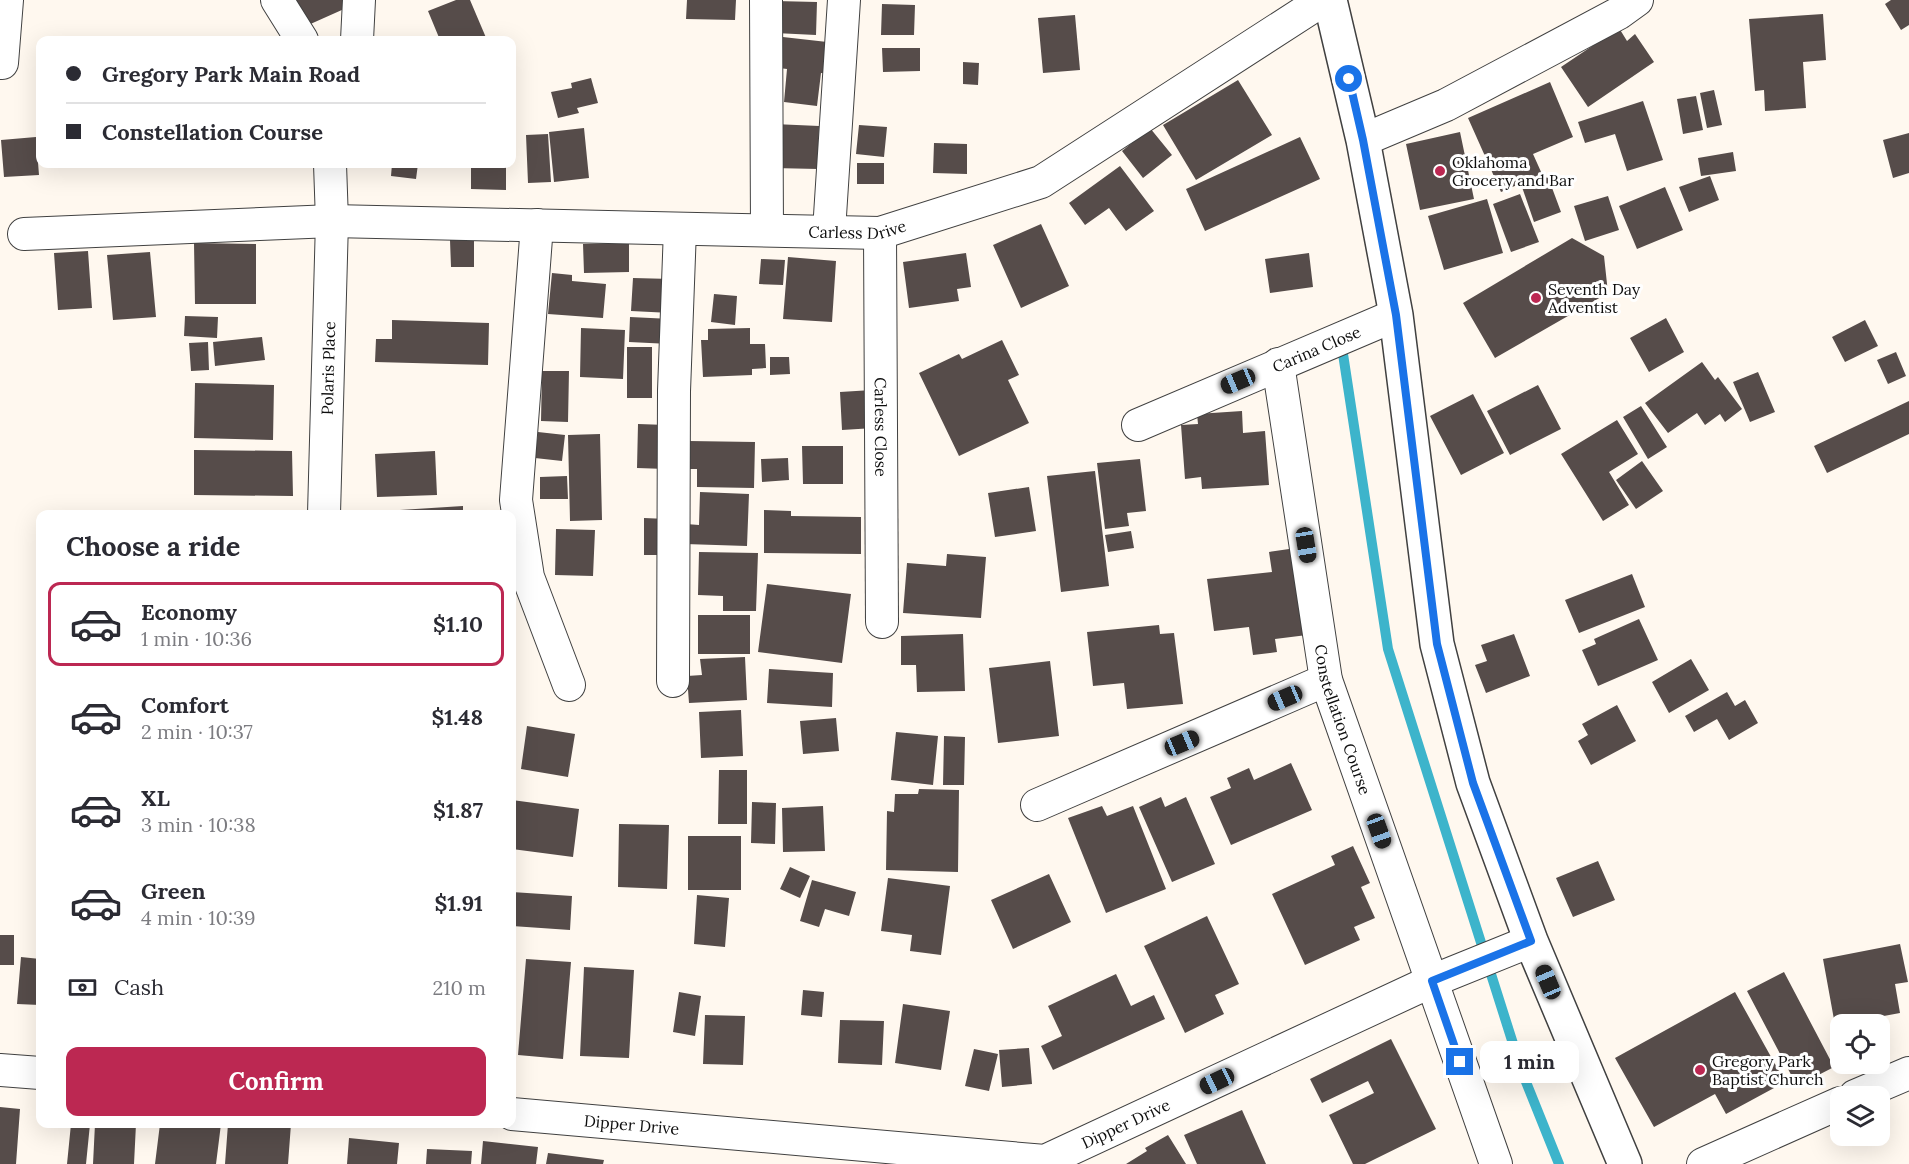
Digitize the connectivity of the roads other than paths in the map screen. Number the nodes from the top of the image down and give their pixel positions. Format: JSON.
{"nodes":[{"id":1,"x":7,"y":0,"type":"edge"},
{"id":2,"x":277,"y":0,"type":"edge"},
{"id":3,"x":359,"y":0,"type":"edge"},
{"id":4,"x":766,"y":0,"type":"edge"},
{"id":5,"x":844,"y":0,"type":"edge"},
{"id":6,"x":1323,"y":0,"type":"edge"},
{"id":7,"x":1330,"y":0,"type":"edge"},
{"id":8,"x":1637,"y":0,"type":"edge"},
{"id":9,"x":300,"y":36,"type":"edge"},
{"id":10,"x":357,"y":36,"type":"edge"},
{"id":11,"x":2,"y":63,"type":"dead end"},
{"id":12,"x":1363,"y":140,"type":"junction"},
{"id":13,"x":331,"y":168,"type":"edge"},
{"id":14,"x":352,"y":168,"type":"edge"},
{"id":15,"x":341,"y":221,"type":"junction"},
{"id":16,"x":537,"y":225,"type":"junction"},
{"id":17,"x":680,"y":229,"type":"junction"},
{"id":18,"x":767,"y":230,"type":"junction"},
{"id":19,"x":829,"y":231,"type":"junction"},
{"id":20,"x":880,"y":233,"type":"junction"},
{"id":21,"x":24,"y":234,"type":"dead end"},
{"id":22,"x":1388,"y":318,"type":"junction"},
{"id":23,"x":1278,"y":364,"type":"junction"},
{"id":24,"x":1137,"y":425,"type":"dead end"},
{"id":25,"x":324,"y":510,"type":"edge"},
{"id":26,"x":882,"y":622,"type":"dead end"},
{"id":27,"x":673,"y":681,"type":"dead end"},
{"id":28,"x":1326,"y":681,"type":"junction"},
{"id":29,"x":569,"y":685,"type":"dead end"},
{"id":30,"x":1037,"y":805,"type":"dead end"},
{"id":31,"x":1527,"y":942,"type":"junction"},
{"id":32,"x":1432,"y":981,"type":"junction"},
{"id":33,"x":0,"y":1070,"type":"edge"},
{"id":34,"x":1909,"y":1073,"type":"edge"},
{"id":35,"x":36,"y":1074,"type":"edge"},
{"id":36,"x":1878,"y":1086,"type":"edge"},
{"id":37,"x":1830,"y":1107,"type":"edge"},
{"id":38,"x":516,"y":1114,"type":"edge"},
{"id":39,"x":1496,"y":1164,"type":"edge"},
{"id":40,"x":1625,"y":1164,"type":"edge"},
{"id":41,"x":1703,"y":1164,"type":"edge"}],
"edges":[{"from":1,"to":11,"type":"street"},
{"from":2,"to":9,"type":"street"},
{"from":3,"to":10,"type":"street"},
{"from":4,"to":18,"type":"street"},
{"from":5,"to":19,"type":"street"},
{"from":6,"to":20,"type":"street","name":"Carless Drive"},
{"from":7,"to":12,"type":"street"},
{"from":8,"to":12,"type":"street"},
{"from":12,"to":22,"type":"street"},
{"from":13,"to":15,"type":"street"},
{"from":14,"to":15,"type":"street"},
{"from":15,"to":16,"type":"street","name":"Carless Drive"},
{"from":15,"to":21,"type":"street","name":"Carless Drive"},
{"from":15,"to":25,"type":"street","name":"Polaris Place"},
{"from":16,"to":17,"type":"street","name":"Carless Drive"},
{"from":16,"to":29,"type":"street"},
{"from":17,"to":18,"type":"street","name":"Carless Drive"},
{"from":17,"to":27,"type":"street"},
{"from":18,"to":19,"type":"street","name":"Carless Drive"},
{"from":19,"to":20,"type":"street","name":"Carless Drive"},
{"from":20,"to":26,"type":"street","name":"Carless Close"},
{"from":22,"to":23,"type":"street","name":"Carina Close"},
{"from":22,"to":31,"type":"street"},
{"from":23,"to":24,"type":"street","name":"Carina Close"},
{"from":23,"to":28,"type":"street","name":"Constellation Course"},
{"from":28,"to":30,"type":"street"},
{"from":28,"to":32,"type":"street","name":"Constellation Course"},
{"from":31,"to":32,"type":"street","name":"Dipper Drive"},
{"from":31,"to":40,"type":"street"},
{"from":32,"to":38,"type":"street","name":"Dipper Drive"},
{"from":32,"to":39,"type":"street","name":"Constellation Course"},
{"from":33,"to":35,"type":"street"},
{"from":34,"to":36,"type":"street"},
{"from":37,"to":41,"type":"street"}]}
